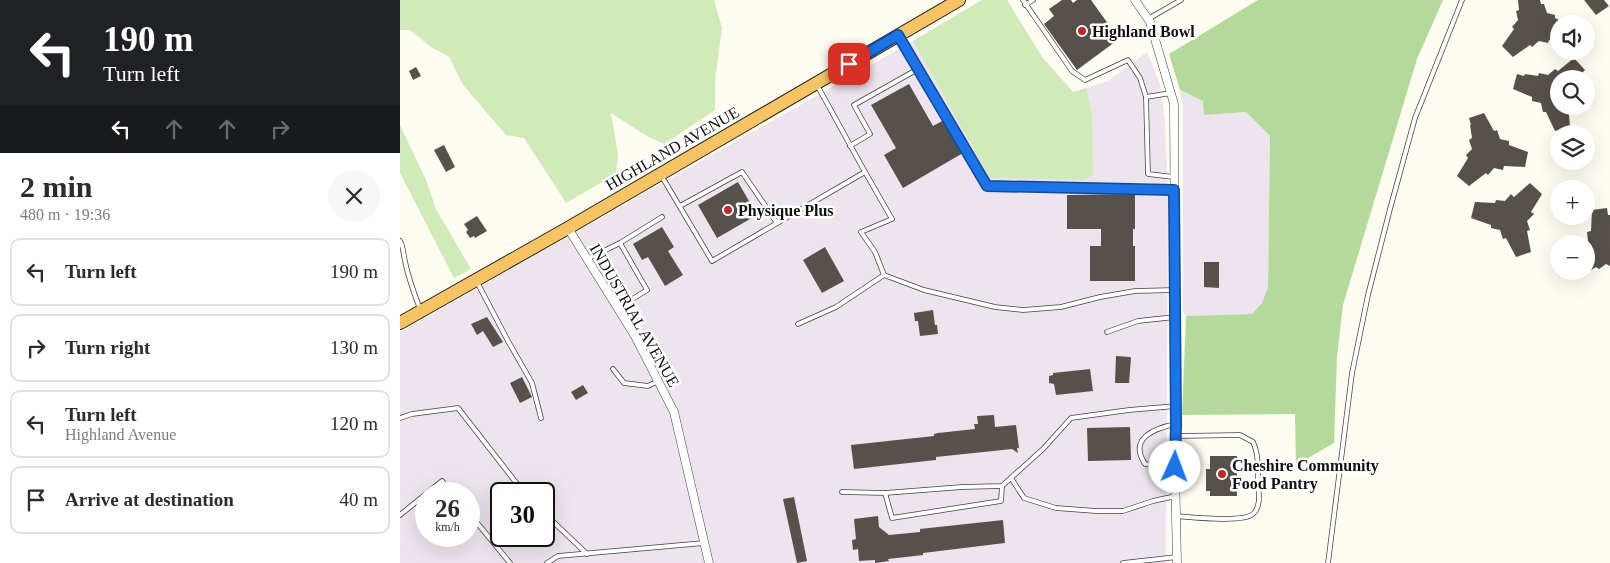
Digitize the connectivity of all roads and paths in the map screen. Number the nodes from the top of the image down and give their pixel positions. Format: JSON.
{"nodes":[{"id":1,"x":959,"y":0,"type":"edge"},
{"id":2,"x":1023,"y":0,"type":"edge"},
{"id":3,"x":1033,"y":0,"type":"edge"},
{"id":4,"x":1136,"y":0,"type":"edge"},
{"id":5,"x":1181,"y":0,"type":"edge"},
{"id":6,"x":1462,"y":0,"type":"edge"},
{"id":7,"x":1025,"y":5,"type":"junction"},
{"id":8,"x":1148,"y":19,"type":"junction"},
{"id":9,"x":898,"y":35,"type":"junction"},
{"id":10,"x":918,"y":69,"type":"junction"},
{"id":11,"x":816,"y":83,"type":"junction"},
{"id":12,"x":1171,"y":93,"type":"junction"},
{"id":13,"x":1146,"y":98,"type":"junction"},
{"id":14,"x":850,"y":146,"type":"junction"},
{"id":15,"x":865,"y":172,"type":"junction"},
{"id":16,"x":660,"y":174,"type":"junction"},
{"id":17,"x":1174,"y":177,"type":"junction"},
{"id":18,"x":1174,"y":190,"type":"junction"},
{"id":19,"x":680,"y":206,"type":"junction"},
{"id":20,"x":662,"y":217,"type":"dead end"},
{"id":21,"x":777,"y":223,"type":"junction"},
{"id":22,"x":568,"y":228,"type":"junction"},
{"id":23,"x":400,"y":241,"type":"edge"},
{"id":24,"x":620,"y":243,"type":"junction"},
{"id":25,"x":587,"y":259,"type":"junction"},
{"id":26,"x":884,"y":275,"type":"junction"},
{"id":27,"x":476,"y":280,"type":"junction"},
{"id":28,"x":1175,"y":290,"type":"junction"},
{"id":29,"x":618,"y":308,"type":"junction"},
{"id":30,"x":421,"y":311,"type":"junction"},
{"id":31,"x":1175,"y":317,"type":"junction"},
{"id":32,"x":400,"y":323,"type":"edge"},
{"id":33,"x":798,"y":324,"type":"dead end"},
{"id":34,"x":1107,"y":332,"type":"dead end"},
{"id":35,"x":613,"y":369,"type":"dead end"},
{"id":36,"x":658,"y":381,"type":"junction"},
{"id":37,"x":1176,"y":406,"type":"junction"},
{"id":38,"x":400,"y":418,"type":"edge"},
{"id":39,"x":541,"y":418,"type":"dead end"},
{"id":40,"x":1176,"y":424,"type":"junction"},
{"id":41,"x":1176,"y":436,"type":"junction"},
{"id":42,"x":1175,"y":467,"type":"junction"},
{"id":43,"x":1011,"y":478,"type":"junction"},
{"id":44,"x":516,"y":482,"type":"edge"},
{"id":45,"x":1002,"y":486,"type":"junction"},
{"id":46,"x":842,"y":492,"type":"dead end"},
{"id":47,"x":885,"y":493,"type":"junction"},
{"id":48,"x":1176,"y":496,"type":"junction"},
{"id":49,"x":415,"y":503,"type":"edge"},
{"id":50,"x":400,"y":515,"type":"edge"},
{"id":51,"x":1176,"y":516,"type":"junction"},
{"id":52,"x":555,"y":524,"type":"edge"},
{"id":53,"x":480,"y":526,"type":"edge"},
{"id":54,"x":704,"y":543,"type":"junction"},
{"id":55,"x":587,"y":554,"type":"junction"},
{"id":56,"x":1177,"y":560,"type":"edge"},
{"id":57,"x":510,"y":563,"type":"edge"},
{"id":58,"x":547,"y":563,"type":"edge"},
{"id":59,"x":708,"y":563,"type":"edge"},
{"id":60,"x":1123,"y":563,"type":"edge"},
{"id":61,"x":1328,"y":563,"type":"edge"}],
"edges":[{"from":1,"to":9,"type":"highway","name":"HIGHLAND AVENUE"},
{"from":2,"to":7,"type":"lane"},
{"from":3,"to":7,"type":"lane"},
{"from":4,"to":8,"type":"street"},
{"from":5,"to":8,"type":"lane"},
{"from":6,"to":61,"type":"lane"},
{"from":7,"to":13,"type":"lane"},
{"from":8,"to":12,"type":"street"},
{"from":9,"to":10,"type":"lane"},
{"from":9,"to":11,"type":"highway","name":"HIGHLAND AVENUE"},
{"from":10,"to":14,"type":"lane"},
{"from":10,"to":18,"type":"lane"},
{"from":11,"to":14,"type":"lane"},
{"from":11,"to":16,"type":"highway","name":"HIGHLAND AVENUE"},
{"from":12,"to":13,"type":"lane"},
{"from":12,"to":17,"type":"street"},
{"from":13,"to":17,"type":"lane"},
{"from":14,"to":15,"type":"lane"},
{"from":15,"to":21,"type":"lane"},
{"from":15,"to":26,"type":"lane"},
{"from":16,"to":19,"type":"lane"},
{"from":16,"to":22,"type":"highway","name":"HIGHLAND AVENUE"},
{"from":17,"to":18,"type":"street"},
{"from":18,"to":28,"type":"street"},
{"from":19,"to":21,"type":"lane"},
{"from":19,"to":21,"type":"lane"},
{"from":20,"to":24,"type":"lane"},
{"from":22,"to":25,"type":"street","name":"INDUSTRIAL AVENUE"},
{"from":22,"to":27,"type":"highway","name":"HIGHLAND AVENUE"},
{"from":23,"to":30,"type":"lane"},
{"from":24,"to":25,"type":"lane"},
{"from":24,"to":29,"type":"lane"},
{"from":25,"to":29,"type":"street","name":"INDUSTRIAL AVENUE"},
{"from":26,"to":28,"type":"lane"},
{"from":26,"to":33,"type":"lane"},
{"from":27,"to":30,"type":"highway","name":"HIGHLAND AVENUE"},
{"from":27,"to":39,"type":"lane"},
{"from":28,"to":31,"type":"street"},
{"from":29,"to":36,"type":"street","name":"INDUSTRIAL AVENUE"},
{"from":30,"to":32,"type":"highway","name":"HIGHLAND AVENUE"},
{"from":31,"to":34,"type":"lane"},
{"from":31,"to":37,"type":"street"},
{"from":35,"to":36,"type":"lane"},
{"from":36,"to":54,"type":"street","name":"INDUSTRIAL AVENUE"},
{"from":37,"to":40,"type":"street"},
{"from":37,"to":43,"type":"lane"},
{"from":38,"to":44,"type":"lane"},
{"from":40,"to":41,"type":"street"},
{"from":40,"to":42,"type":"lane"},
{"from":41,"to":42,"type":"street"},
{"from":41,"to":51,"type":"lane"},
{"from":42,"to":48,"type":"street"},
{"from":43,"to":45,"type":"lane"},
{"from":43,"to":48,"type":"lane"},
{"from":45,"to":47,"type":"lane"},
{"from":45,"to":47,"type":"lane"},
{"from":46,"to":47,"type":"lane"},
{"from":48,"to":51,"type":"street"},
{"from":49,"to":50,"type":"lane"},
{"from":51,"to":56,"type":"street"},
{"from":52,"to":55,"type":"lane"},
{"from":53,"to":57,"type":"lane"},
{"from":54,"to":55,"type":"lane"},
{"from":54,"to":59,"type":"street","name":"INDUSTRIAL AVENUE"},
{"from":55,"to":58,"type":"lane"},
{"from":56,"to":60,"type":"lane"}]}
